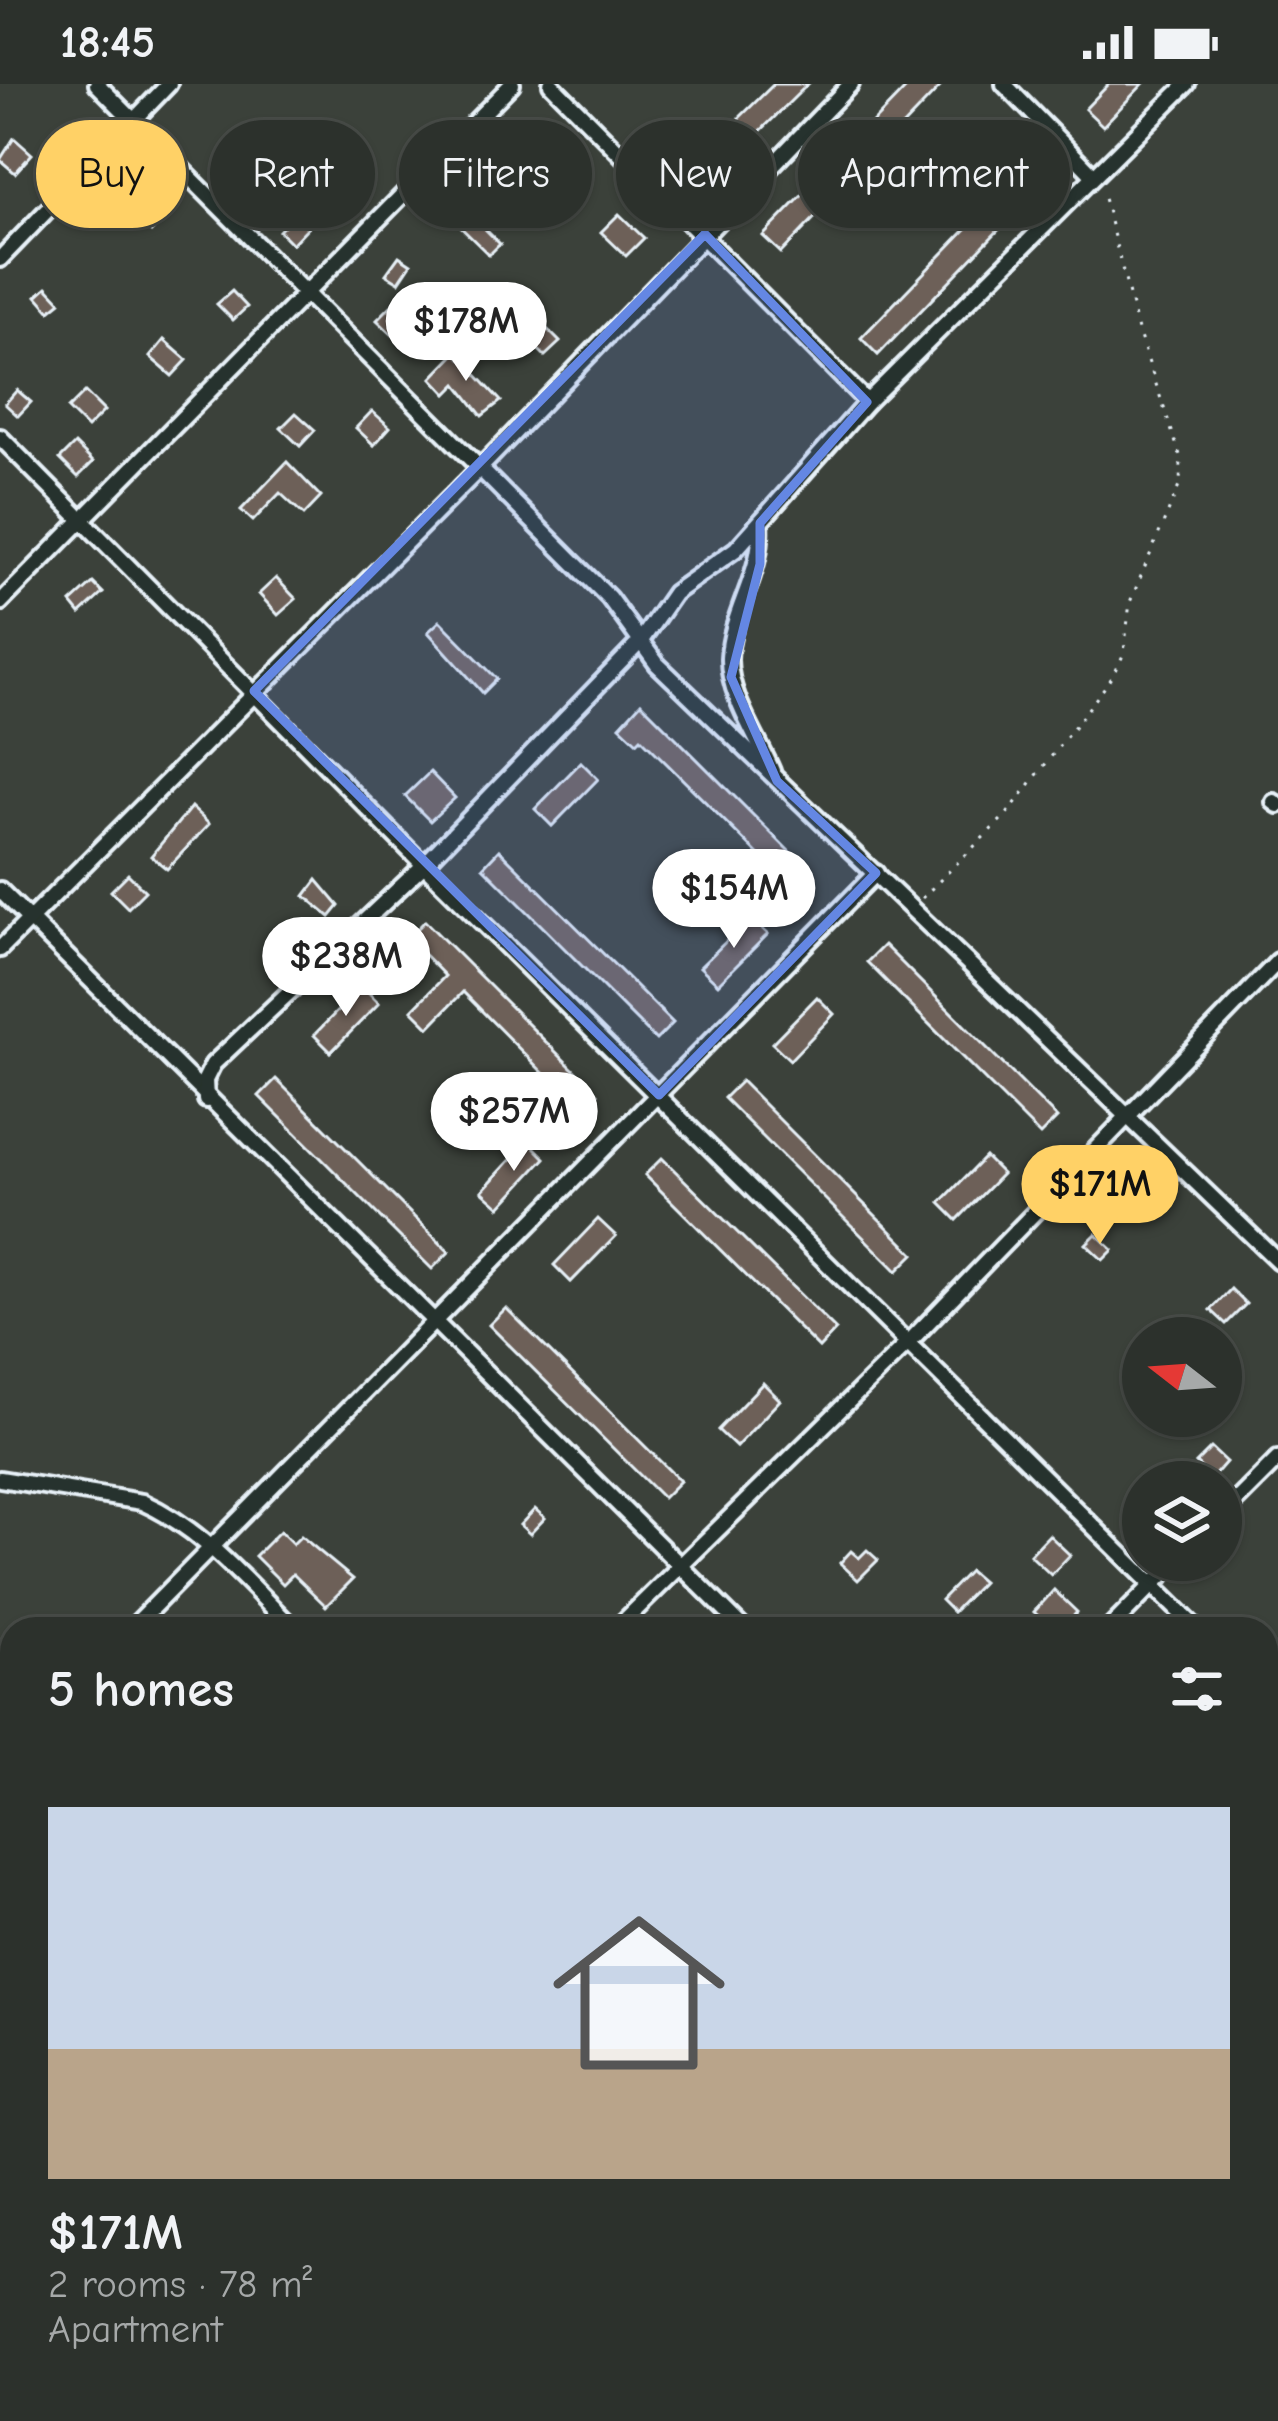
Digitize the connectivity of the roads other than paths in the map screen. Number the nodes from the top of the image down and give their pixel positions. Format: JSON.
{"nodes":[{"id":1,"x":97,"y":84,"type":"edge"},
{"id":2,"x":169,"y":84,"type":"edge"},
{"id":3,"x":512,"y":84,"type":"edge"},
{"id":4,"x":551,"y":84,"type":"edge"},
{"id":5,"x":851,"y":84,"type":"edge"},
{"id":6,"x":1004,"y":84,"type":"edge"},
{"id":7,"x":1187,"y":84,"type":"edge"},
{"id":8,"x":134,"y":120,"type":"joint"},
{"id":9,"x":186,"y":172,"type":"edge"},
{"id":10,"x":1094,"y":176,"type":"junction"},
{"id":11,"x":36,"y":222,"type":"edge"},
{"id":12,"x":705,"y":234,"type":"junction"},
{"id":13,"x":0,"y":259,"type":"edge"},
{"id":14,"x":307,"y":293,"type":"junction"},
{"id":15,"x":867,"y":402,"type":"junction"},
{"id":16,"x":0,"y":437,"type":"edge"},
{"id":17,"x":478,"y":470,"type":"junction"},
{"id":18,"x":83,"y":520,"type":"junction"},
{"id":19,"x":760,"y":523,"type":"junction"},
{"id":20,"x":0,"y":603,"type":"edge"},
{"id":21,"x":640,"y":642,"type":"junction"},
{"id":22,"x":254,"y":691,"type":"junction"},
{"id":23,"x":777,"y":781,"type":"junction"},
{"id":24,"x":424,"y":865,"type":"junction"},
{"id":25,"x":876,"y":874,"type":"junction"},
{"id":26,"x":0,"y":890,"type":"edge"},
{"id":27,"x":30,"y":919,"type":"junction"},
{"id":28,"x":0,"y":949,"type":"edge"},
{"id":29,"x":1278,"y":961,"type":"edge"},
{"id":30,"x":659,"y":1095,"type":"junction"},
{"id":31,"x":206,"y":1100,"type":"junction"},
{"id":32,"x":1124,"y":1116,"type":"junction"},
{"id":33,"x":1278,"y":1261,"type":"edge"},
{"id":34,"x":435,"y":1325,"type":"junction"},
{"id":35,"x":909,"y":1342,"type":"junction"},
{"id":36,"x":1278,"y":1459,"type":"edge"},
{"id":37,"x":0,"y":1479,"type":"edge"},
{"id":38,"x":1242,"y":1495,"type":"edge"},
{"id":39,"x":211,"y":1546,"type":"junction"},
{"id":40,"x":678,"y":1564,"type":"junction"},
{"id":41,"x":1155,"y":1581,"type":"edge"},
{"id":42,"x":1152,"y":1584,"type":"junction"},
{"id":43,"x":142,"y":1617,"type":"edge"},
{"id":44,"x":282,"y":1617,"type":"edge"},
{"id":45,"x":627,"y":1617,"type":"edge"},
{"id":46,"x":732,"y":1617,"type":"edge"},
{"id":47,"x":1120,"y":1617,"type":"edge"},
{"id":48,"x":1185,"y":1617,"type":"edge"}],
"edges":[{"from":1,"to":8,"type":"street"},
{"from":2,"to":8,"type":"street"},
{"from":3,"to":14,"type":"street"},
{"from":4,"to":12,"type":"street"},
{"from":5,"to":12,"type":"street"},
{"from":6,"to":10,"type":"street"},
{"from":7,"to":10,"type":"street"},
{"from":9,"to":14,"type":"street"},
{"from":10,"to":15,"type":"street"},
{"from":11,"to":13,"type":"street"},
{"from":12,"to":15,"type":"street"},
{"from":12,"to":17,"type":"street"},
{"from":14,"to":17,"type":"street"},
{"from":14,"to":18,"type":"street"},
{"from":15,"to":19,"type":"street"},
{"from":16,"to":18,"type":"street"},
{"from":17,"to":21,"type":"street"},
{"from":17,"to":22,"type":"street"},
{"from":18,"to":20,"type":"street"},
{"from":18,"to":22,"type":"street"},
{"from":19,"to":21,"type":"street"},
{"from":19,"to":23,"type":"street"},
{"from":21,"to":23,"type":"street"},
{"from":21,"to":24,"type":"street"},
{"from":22,"to":24,"type":"street"},
{"from":22,"to":27,"type":"street"},
{"from":23,"to":25,"type":"street"},
{"from":24,"to":30,"type":"street"},
{"from":24,"to":31,"type":"street"},
{"from":25,"to":30,"type":"street"},
{"from":25,"to":32,"type":"street"},
{"from":26,"to":27,"type":"street"},
{"from":27,"to":28,"type":"street"},
{"from":27,"to":31,"type":"street"},
{"from":29,"to":32,"type":"street"},
{"from":30,"to":34,"type":"street"},
{"from":30,"to":35,"type":"street"},
{"from":31,"to":34,"type":"street"},
{"from":32,"to":33,"type":"street"},
{"from":32,"to":35,"type":"street"},
{"from":34,"to":39,"type":"street"},
{"from":34,"to":40,"type":"street"},
{"from":35,"to":40,"type":"street"},
{"from":35,"to":42,"type":"street"},
{"from":36,"to":38,"type":"street"},
{"from":37,"to":39,"type":"street"},
{"from":39,"to":43,"type":"street"},
{"from":39,"to":44,"type":"street"},
{"from":40,"to":45,"type":"street"},
{"from":40,"to":46,"type":"street"},
{"from":41,"to":42,"type":"street"},
{"from":42,"to":47,"type":"street"},
{"from":42,"to":48,"type":"street"}]}
